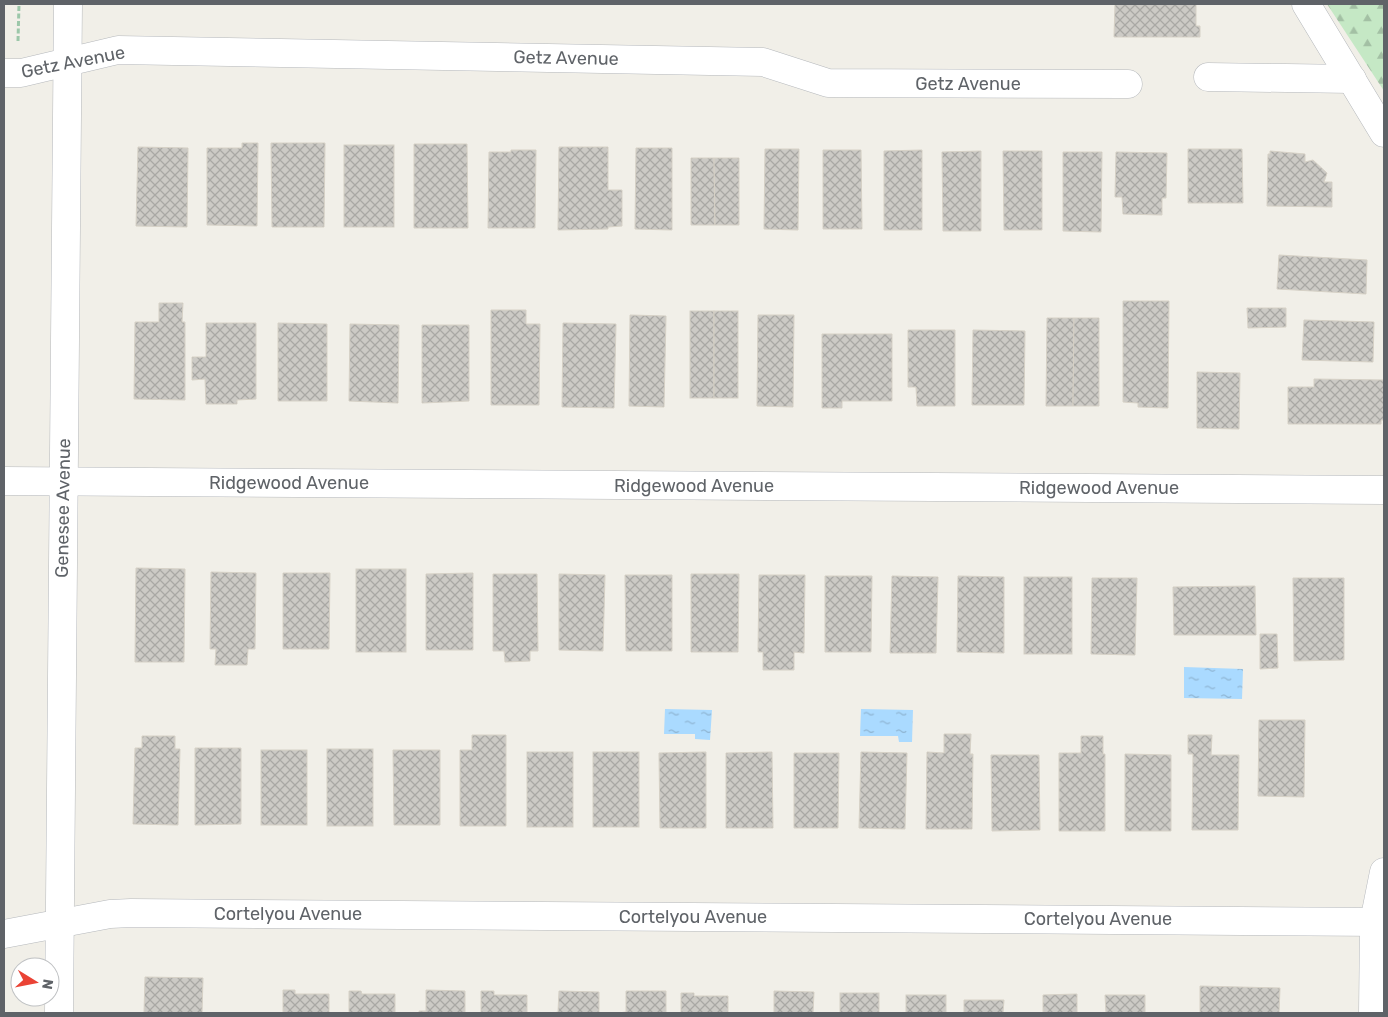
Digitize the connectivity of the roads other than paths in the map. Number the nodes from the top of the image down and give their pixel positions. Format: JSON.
{"nodes":[{"id":1,"x":68,"y":4,"type":"edge"},
{"id":2,"x":1306,"y":4,"type":"edge"},
{"id":3,"x":68,"y":62,"type":"junction"},
{"id":4,"x":4,"y":73,"type":"edge"},
{"id":5,"x":1208,"y":77,"type":"dead end"},
{"id":6,"x":1352,"y":79,"type":"junction"},
{"id":7,"x":1128,"y":84,"type":"dead end"},
{"id":8,"x":1384,"y":133,"type":"edge"},
{"id":9,"x":4,"y":481,"type":"edge"},
{"id":10,"x":63,"y":482,"type":"junction"},
{"id":11,"x":1384,"y":490,"type":"edge"},
{"id":12,"x":1384,"y":872,"type":"edge"},
{"id":13,"x":1379,"y":922,"type":"edge"},
{"id":14,"x":60,"y":923,"type":"junction"},
{"id":15,"x":4,"y":934,"type":"edge"},
{"id":16,"x":59,"y":1013,"type":"edge"},
{"id":17,"x":1373,"y":1013,"type":"edge"}],
"edges":[{"from":1,"to":3,"type":"street","name":"Genesee Avenue"},
{"from":2,"to":6,"type":"street"},
{"from":3,"to":4,"type":"street","name":"Getz Avenue"},
{"from":3,"to":7,"type":"street","name":"Getz Avenue"},
{"from":3,"to":10,"type":"street","name":"Genesee Avenue"},
{"from":5,"to":6,"type":"street"},
{"from":6,"to":8,"type":"street"},
{"from":9,"to":10,"type":"street","name":"Ridgewood Avenue"},
{"from":10,"to":11,"type":"street","name":"Ridgewood Avenue"},
{"from":10,"to":14,"type":"street","name":"Genesee Avenue"},
{"from":12,"to":13,"type":"street"},
{"from":13,"to":14,"type":"street","name":"Cortelyou Avenue"},
{"from":13,"to":17,"type":"street"},
{"from":14,"to":15,"type":"street","name":"Cortelyou Avenue"},
{"from":14,"to":16,"type":"street","name":"Genesee Avenue"}]}
